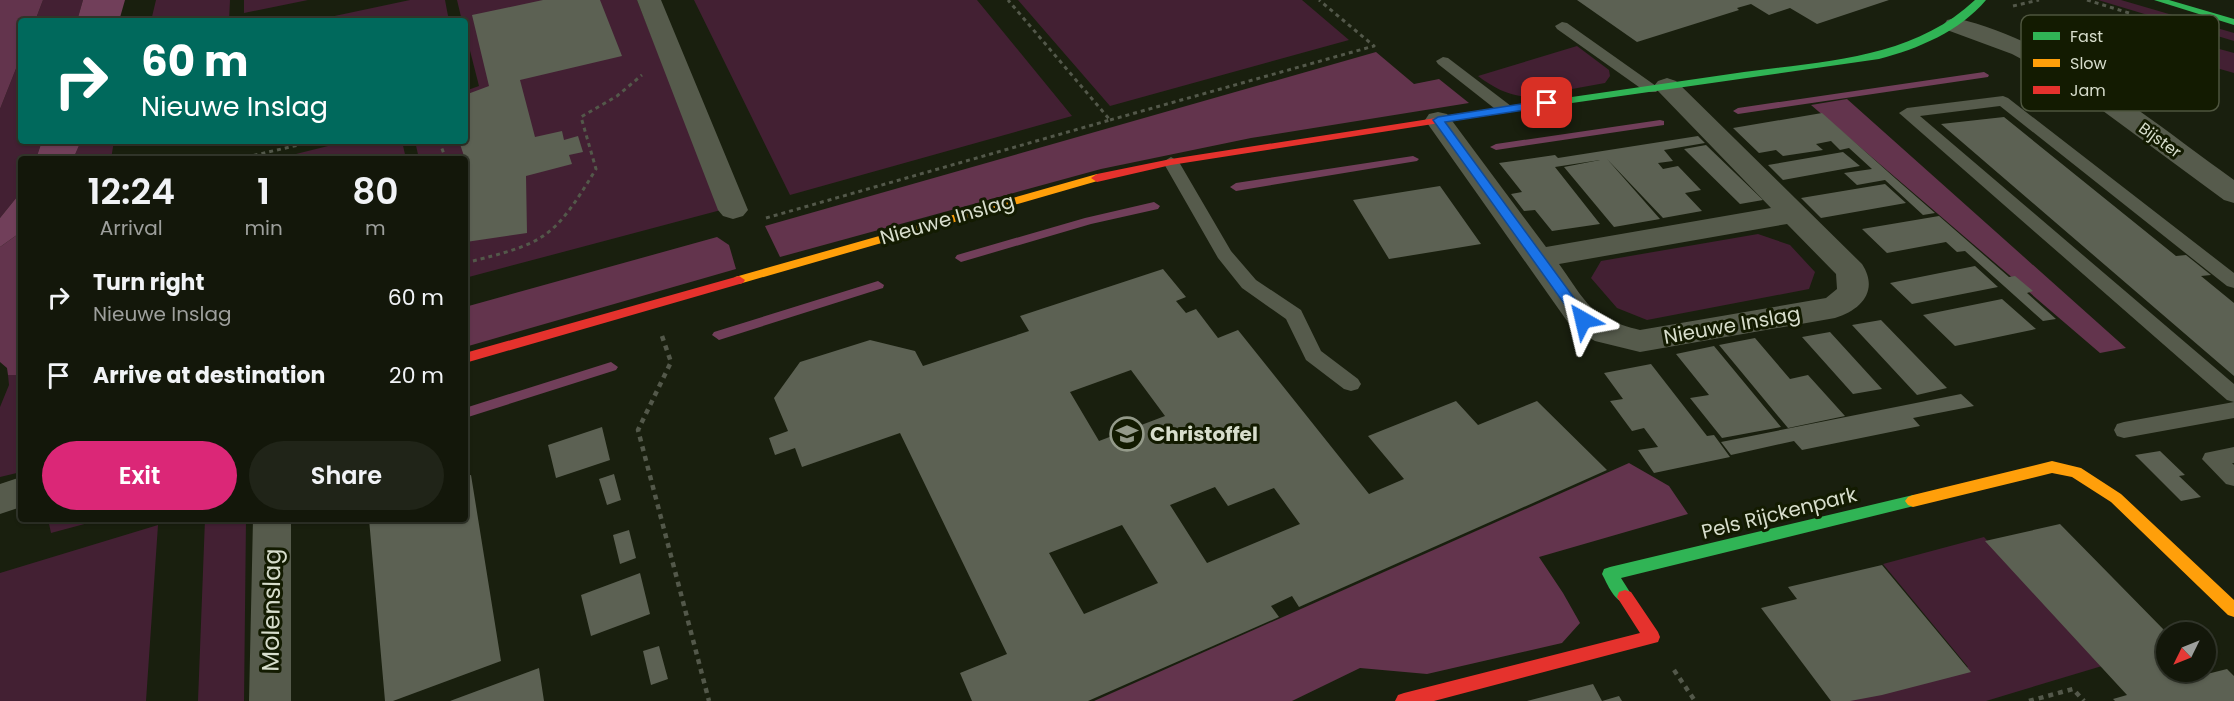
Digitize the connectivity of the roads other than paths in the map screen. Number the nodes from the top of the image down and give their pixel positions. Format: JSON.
{"nodes":[{"id":1,"x":649,"y":0,"type":"edge"},
{"id":2,"x":1981,"y":0,"type":"edge"},
{"id":3,"x":2159,"y":0,"type":"edge"},
{"id":4,"x":2210,"y":15,"type":"edge"},
{"id":5,"x":2219,"y":18,"type":"edge"},
{"id":6,"x":2234,"y":22,"type":"edge"},
{"id":7,"x":1956,"y":25,"type":"junction"},
{"id":8,"x":1562,"y":26,"type":"dead end"},
{"id":9,"x":2021,"y":50,"type":"edge"},
{"id":10,"x":1443,"y":61,"type":"dead end"},
{"id":11,"x":1659,"y":87,"type":"junction"},
{"id":12,"x":1505,"y":109,"type":"junction"},
{"id":13,"x":2120,"y":111,"type":"edge"},
{"id":14,"x":1438,"y":120,"type":"junction"},
{"id":15,"x":1172,"y":162,"type":"junction"},
{"id":16,"x":2234,"y":194,"type":"edge"},
{"id":17,"x":733,"y":210,"type":"dead end"},
{"id":18,"x":1794,"y":213,"type":"junction"},
{"id":19,"x":1537,"y":258,"type":"junction"},
{"id":20,"x":2234,"y":282,"type":"edge"},
{"id":21,"x":468,"y":357,"type":"edge"},
{"id":22,"x":1351,"y":384,"type":"dead end"},
{"id":23,"x":2234,"y":395,"type":"edge"},
{"id":24,"x":2234,"y":410,"type":"edge"},
{"id":25,"x":2124,"y":429,"type":"dead end"},
{"id":26,"x":2234,"y":455,"type":"edge"},
{"id":27,"x":2234,"y":478,"type":"edge"},
{"id":28,"x":18,"y":493,"type":"edge"},
{"id":29,"x":0,"y":499,"type":"edge"},
{"id":30,"x":272,"y":522,"type":"edge"},
{"id":31,"x":2234,"y":610,"type":"edge"},
{"id":32,"x":270,"y":701,"type":"edge"},
{"id":33,"x":1404,"y":701,"type":"edge"}],
"edges":[{"from":1,"to":17,"type":"street"},
{"from":2,"to":7,"type":"street","name":"Nieuwe Inslag"},
{"from":3,"to":4,"type":"street"},
{"from":5,"to":6,"type":"street"},
{"from":7,"to":9,"type":"street","name":"Bijster"},
{"from":7,"to":11,"type":"street","name":"Nieuwe Inslag"},
{"from":8,"to":11,"type":"lane"},
{"from":10,"to":12,"type":"lane"},
{"from":11,"to":12,"type":"street","name":"Nieuwe Inslag"},
{"from":11,"to":18,"type":"street","name":"Nieuwe Inslag"},
{"from":12,"to":14,"type":"street","name":"Nieuwe Inslag"},
{"from":13,"to":16,"type":"street","name":"Bijster"},
{"from":14,"to":15,"type":"street","name":"Nieuwe Inslag"},
{"from":14,"to":19,"type":"street","name":"Nieuwe Inslag"},
{"from":15,"to":21,"type":"street","name":"Nieuwe Inslag"},
{"from":15,"to":22,"type":"lane"},
{"from":18,"to":19,"type":"street"},
{"from":18,"to":19,"type":"street","name":"Nieuwe Inslag"},
{"from":20,"to":23,"type":"lane"},
{"from":24,"to":25,"type":"lane"},
{"from":26,"to":27,"type":"lane"},
{"from":28,"to":29,"type":"street"},
{"from":30,"to":32,"type":"street","name":"Molenslag"},
{"from":31,"to":33,"type":"street","name":"Pels Rijckenpark"}]}
